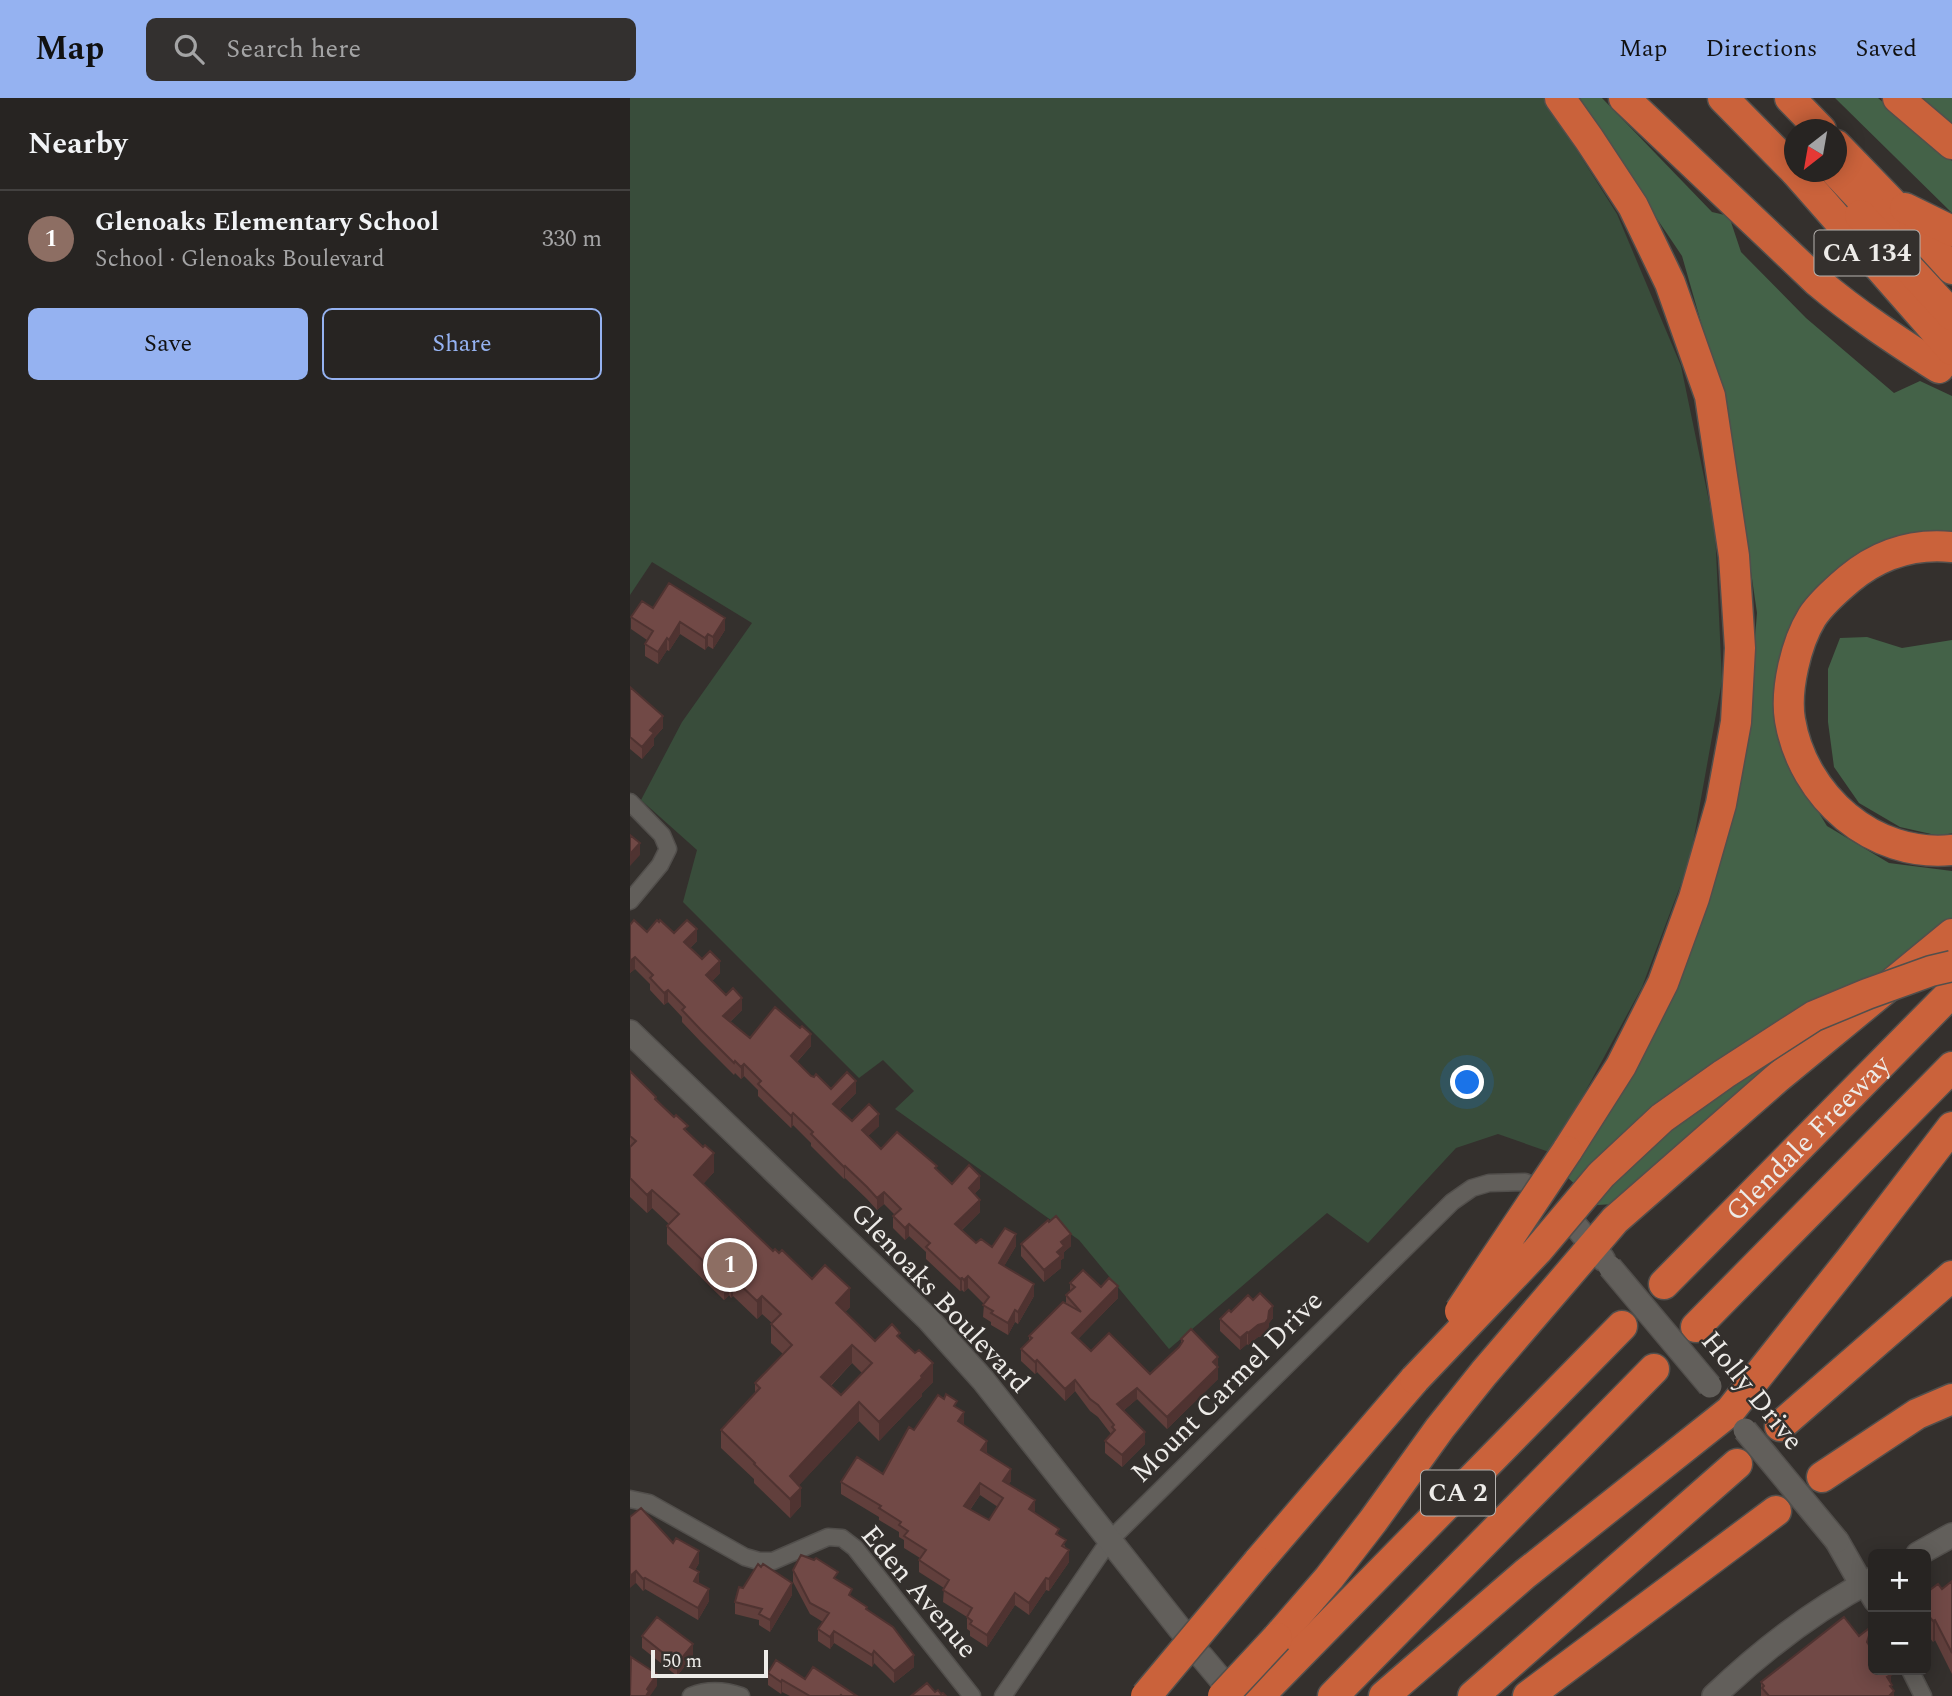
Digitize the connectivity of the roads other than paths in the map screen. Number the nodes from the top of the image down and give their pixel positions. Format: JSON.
{"nodes":[{"id":1,"x":1560,"y":98,"type":"edge"},
{"id":2,"x":1624,"y":98,"type":"edge"},
{"id":3,"x":1723,"y":98,"type":"edge"},
{"id":4,"x":1747,"y":98,"type":"edge"},
{"id":5,"x":1767,"y":98,"type":"edge"},
{"id":6,"x":1790,"y":98,"type":"edge"},
{"id":7,"x":1898,"y":98,"type":"edge"},
{"id":8,"x":1787,"y":119,"type":"edge"},
{"id":9,"x":1810,"y":119,"type":"edge"},
{"id":10,"x":1784,"y":136,"type":"edge"},
{"id":11,"x":1952,"y":145,"type":"edge"},
{"id":12,"x":1847,"y":156,"type":"edge"},
{"id":13,"x":1784,"y":160,"type":"edge"},
{"id":14,"x":1805,"y":182,"type":"edge"},
{"id":15,"x":1826,"y":182,"type":"edge"},
{"id":16,"x":1845,"y":182,"type":"edge"},
{"id":17,"x":1892,"y":202,"type":"junction"},
{"id":18,"x":1952,"y":231,"type":"edge"},
{"id":19,"x":1952,"y":269,"type":"edge"},
{"id":20,"x":1952,"y":296,"type":"edge"},
{"id":21,"x":1945,"y":342,"type":"edge"},
{"id":22,"x":1952,"y":547,"type":"edge"},
{"id":23,"x":630,"y":802,"type":"edge"},
{"id":24,"x":1952,"y":850,"type":"edge"},
{"id":25,"x":630,"y":901,"type":"edge"},
{"id":26,"x":1952,"y":934,"type":"edge"},
{"id":27,"x":1952,"y":967,"type":"edge"},
{"id":28,"x":1952,"y":992,"type":"edge"},
{"id":29,"x":630,"y":1032,"type":"edge"},
{"id":30,"x":1952,"y":1066,"type":"edge"},
{"id":31,"x":1952,"y":1127,"type":"edge"},
{"id":32,"x":1549,"y":1197,"type":"dead end"},
{"id":33,"x":1592,"y":1245,"type":"junction"},
{"id":34,"x":1952,"y":1276,"type":"edge"},
{"id":35,"x":1664,"y":1284,"type":"dead end"},
{"id":36,"x":1622,"y":1326,"type":"dead end"},
{"id":37,"x":1696,"y":1327,"type":"dead end"},
{"id":38,"x":1654,"y":1369,"type":"dead end"},
{"id":39,"x":1415,"y":1379,"type":"junction"},
{"id":40,"x":1952,"y":1399,"type":"edge"},
{"id":41,"x":1737,"y":1421,"type":"junction"},
{"id":42,"x":1780,"y":1426,"type":"dead end"},
{"id":43,"x":1737,"y":1464,"type":"dead end"},
{"id":44,"x":1822,"y":1477,"type":"dead end"},
{"id":45,"x":630,"y":1499,"type":"edge"},
{"id":46,"x":1776,"y":1511,"type":"dead end"},
{"id":47,"x":1952,"y":1535,"type":"edge"},
{"id":48,"x":1109,"y":1541,"type":"junction"},
{"id":49,"x":1927,"y":1549,"type":"edge"},
{"id":50,"x":1868,"y":1588,"type":"edge"},
{"id":51,"x":1868,"y":1590,"type":"edge"},
{"id":52,"x":1180,"y":1629,"type":"dead end"},
{"id":53,"x":1286,"y":1649,"type":"junction"},
{"id":54,"x":1202,"y":1657,"type":"dead end"},
{"id":55,"x":1912,"y":1675,"type":"edge"},
{"id":56,"x":1223,"y":1689,"type":"edge"},
{"id":57,"x":691,"y":1696,"type":"edge"},
{"id":58,"x":741,"y":1696,"type":"edge"},
{"id":59,"x":972,"y":1696,"type":"edge"},
{"id":60,"x":1003,"y":1696,"type":"edge"},
{"id":61,"x":1146,"y":1696,"type":"edge"},
{"id":62,"x":1259,"y":1696,"type":"edge"},
{"id":63,"x":1333,"y":1696,"type":"edge"},
{"id":64,"x":1384,"y":1696,"type":"edge"},
{"id":65,"x":1473,"y":1696,"type":"edge"},
{"id":66,"x":1528,"y":1696,"type":"edge"},
{"id":67,"x":1714,"y":1696,"type":"edge"},
{"id":68,"x":1923,"y":1696,"type":"edge"}],
"edges":[{"from":1,"to":39,"type":"highway","bridge":true},
{"from":2,"to":21,"type":"highway"},
{"from":3,"to":13,"type":"highway","number":"CA 134"},
{"from":4,"to":10,"type":"highway"},
{"from":5,"to":8,"type":"highway"},
{"from":6,"to":9,"type":"highway"},
{"from":7,"to":11,"type":"highway"},
{"from":12,"to":17,"type":"highway","number":"CA 134"},
{"from":14,"to":21,"type":"highway","number":"CA 134"},
{"from":15,"to":21,"type":"highway"},
{"from":16,"to":20,"type":"highway"},
{"from":17,"to":18,"type":"highway"},
{"from":17,"to":19,"type":"highway","number":"CA 134"},
{"from":22,"to":24,"type":"highway"},
{"from":23,"to":25,"type":"street"},
{"from":26,"to":33,"type":"highway"},
{"from":27,"to":39,"type":"highway","bridge":true},
{"from":28,"to":35,"type":"highway","name":"Glendale Freeway"},
{"from":29,"to":48,"type":"street","name":"Glenoaks Boulevard"},
{"from":30,"to":37,"type":"highway","name":"Glendale Freeway"},
{"from":31,"to":41,"type":"highway"},
{"from":32,"to":48,"type":"street","name":"Mount Carmel Drive"},
{"from":33,"to":41,"type":"street","name":"Holly Drive","bridge":true},
{"from":33,"to":53,"type":"highway"},
{"from":34,"to":42,"type":"highway"},
{"from":36,"to":53,"type":"highway","number":"CA 2"},
{"from":38,"to":63,"type":"highway","number":"CA 2"},
{"from":39,"to":61,"type":"highway","bridge":true},
{"from":40,"to":44,"type":"highway"},
{"from":41,"to":50,"type":"street","name":"Holly Drive","bridge":true},
{"from":41,"to":64,"type":"highway"},
{"from":43,"to":65,"type":"highway"},
{"from":45,"to":59,"type":"street","name":"Eden Avenue"},
{"from":46,"to":66,"type":"highway"},
{"from":47,"to":49,"type":"street"},
{"from":48,"to":52,"type":"street","name":"Glenoaks Boulevard"},
{"from":48,"to":60,"type":"street","name":"Mount Carmel Drive"},
{"from":51,"to":67,"type":"street"},
{"from":53,"to":56,"type":"highway","bridge":true},
{"from":53,"to":62,"type":"highway","number":"CA 2"},
{"from":54,"to":56,"type":"street"},
{"from":55,"to":68,"type":"street"},
{"from":57,"to":58,"type":"street"}]}
